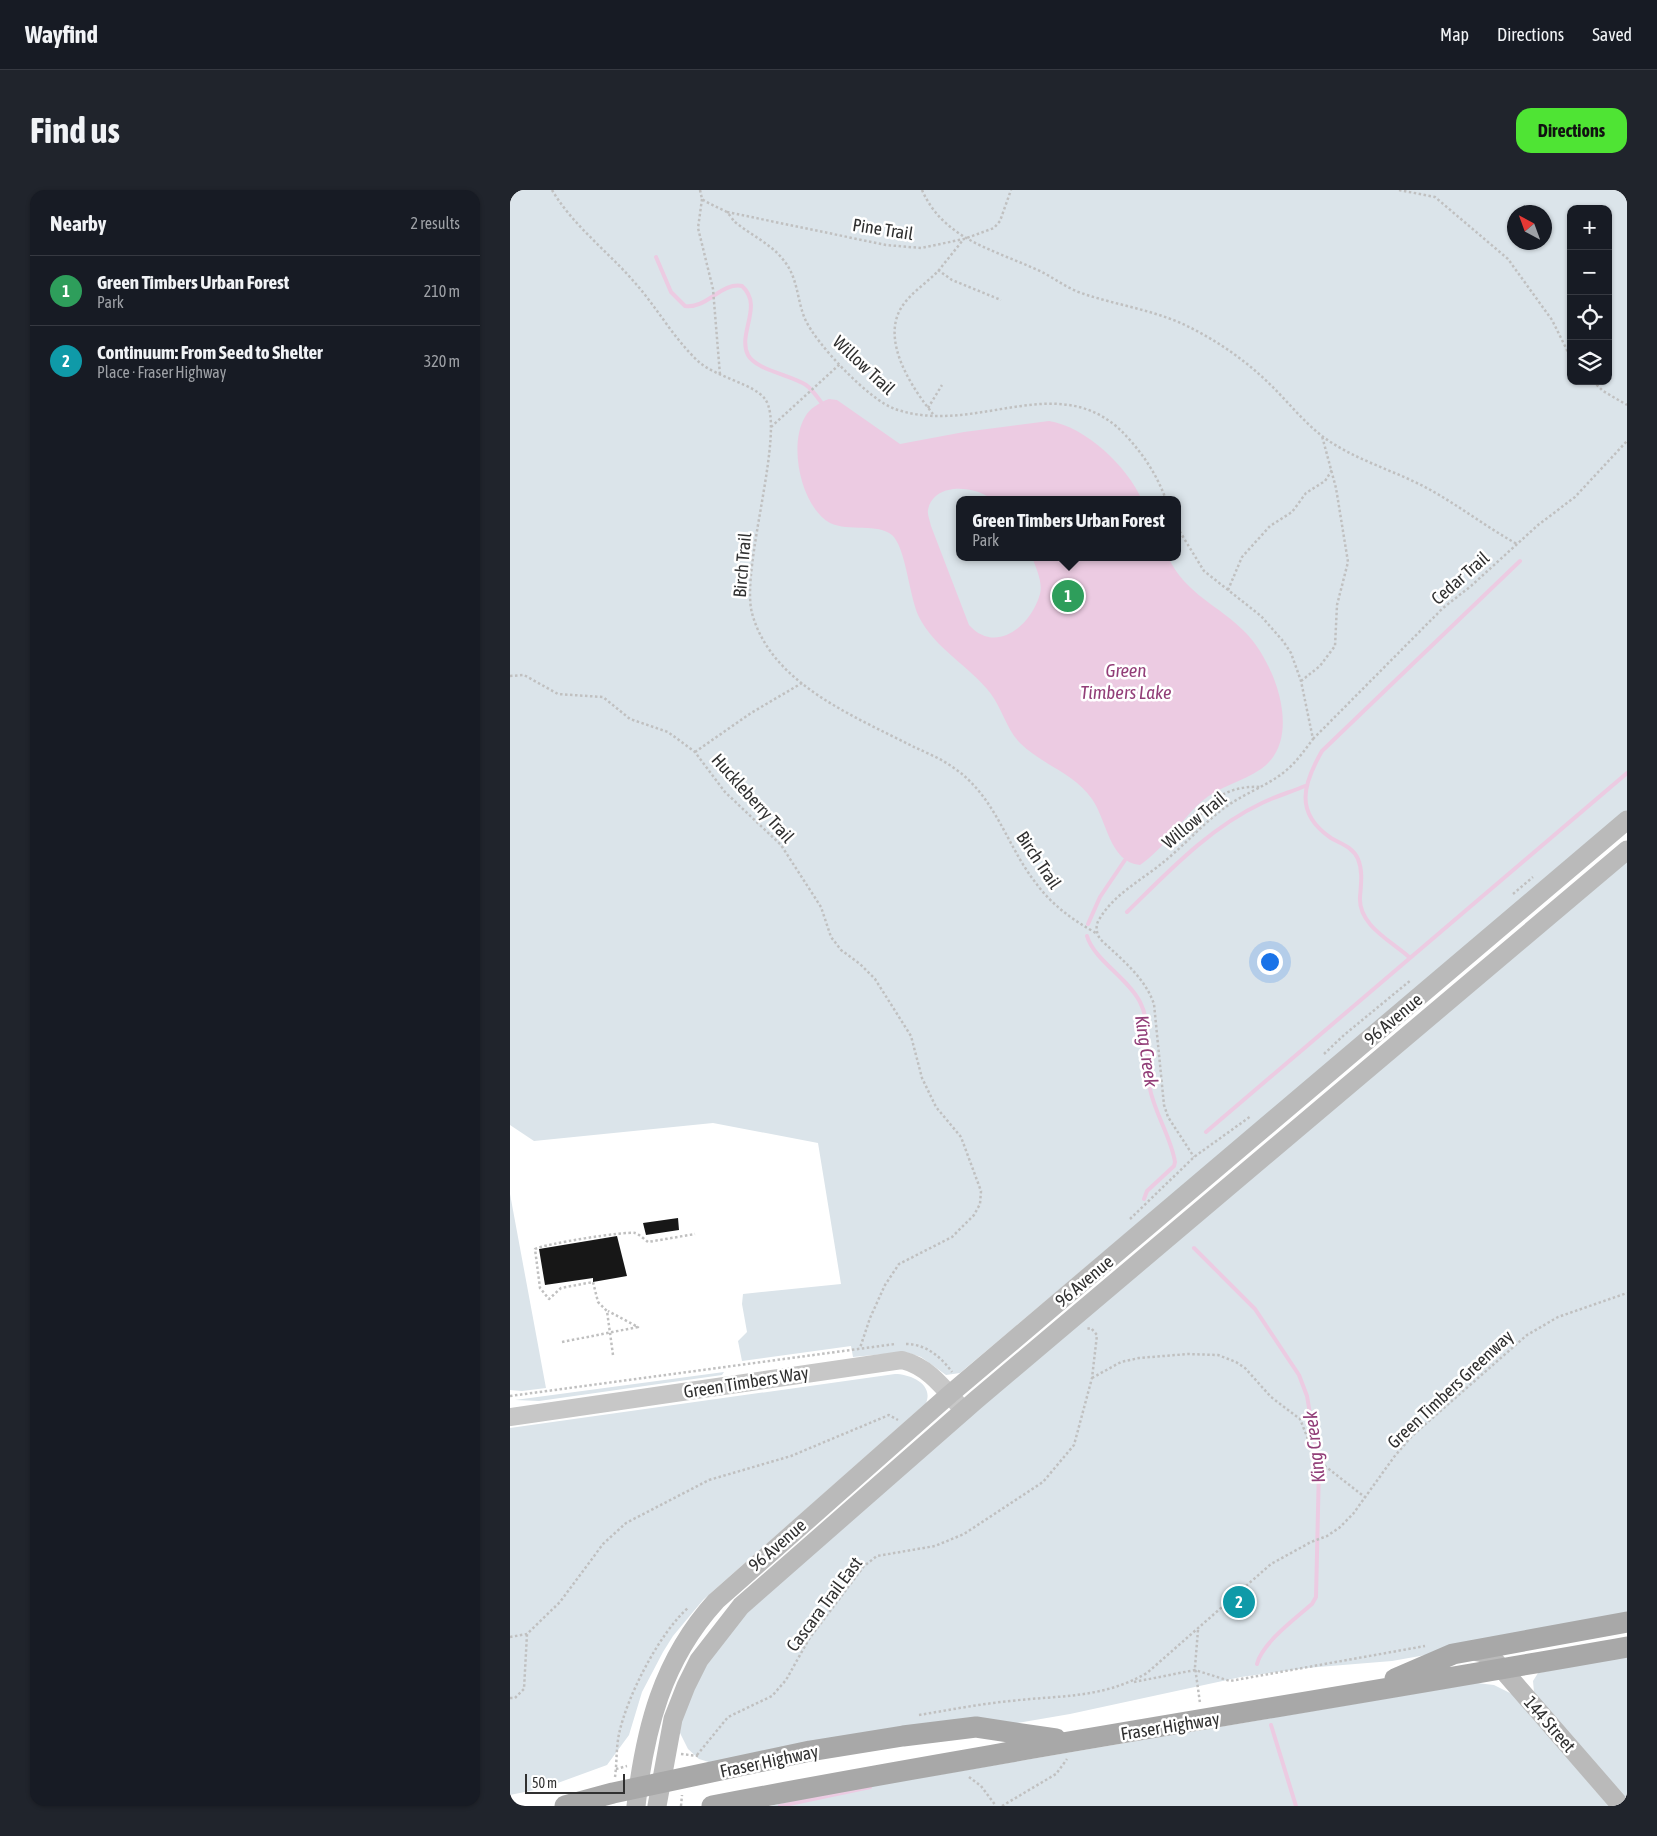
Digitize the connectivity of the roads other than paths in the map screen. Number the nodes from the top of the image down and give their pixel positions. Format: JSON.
{"nodes":[{"id":1,"x":1627,"y":820,"type":"edge"},
{"id":2,"x":1627,"y":850,"type":"edge"},
{"id":3,"x":949,"y":1395,"type":"junction"},
{"id":4,"x":964,"y":1411,"type":"junction"},
{"id":5,"x":510,"y":1417,"type":"edge"},
{"id":6,"x":1627,"y":1622,"type":"edge"},
{"id":7,"x":1627,"y":1647,"type":"edge"},
{"id":8,"x":1463,"y":1652,"type":"junction"},
{"id":9,"x":1502,"y":1668,"type":"junction"},
{"id":10,"x":1363,"y":1692,"type":"junction"},
{"id":11,"x":1074,"y":1747,"type":"junction"},
{"id":12,"x":659,"y":1784,"type":"junction"},
{"id":13,"x":637,"y":1797,"type":"edge"},
{"id":14,"x":565,"y":1806,"type":"edge"},
{"id":15,"x":656,"y":1806,"type":"edge"},
{"id":16,"x":712,"y":1806,"type":"edge"},
{"id":17,"x":1621,"y":1806,"type":"edge"}],
"edges":[{"from":1,"to":3,"type":"main road","name":"96 Avenue"},
{"from":2,"to":4,"type":"main road","name":"96 Avenue"},
{"from":3,"to":4,"type":"street","name":"Green Timbers Way"},
{"from":3,"to":5,"type":"street","name":"Green Timbers Way"},
{"from":3,"to":13,"type":"main road","name":"96 Avenue"},
{"from":4,"to":12,"type":"main road","name":"96 Avenue"},
{"from":6,"to":8,"type":"main road"},
{"from":7,"to":9,"type":"main road","name":"Fraser Highway"},
{"from":8,"to":9,"type":"main road","name":"144 Street"},
{"from":8,"to":10,"type":"main road"},
{"from":9,"to":10,"type":"main road","name":"Fraser Highway"},
{"from":9,"to":17,"type":"main road","name":"144 Street"},
{"from":10,"to":11,"type":"main road","name":"Fraser Highway"},
{"from":11,"to":12,"type":"main road","name":"Fraser Highway"},
{"from":11,"to":16,"type":"main road","name":"Fraser Highway"},
{"from":12,"to":13,"type":"main road","name":"Fraser Highway"},
{"from":12,"to":15,"type":"main road","name":"96 Avenue"},
{"from":13,"to":14,"type":"main road","name":"Fraser Highway"}]}
